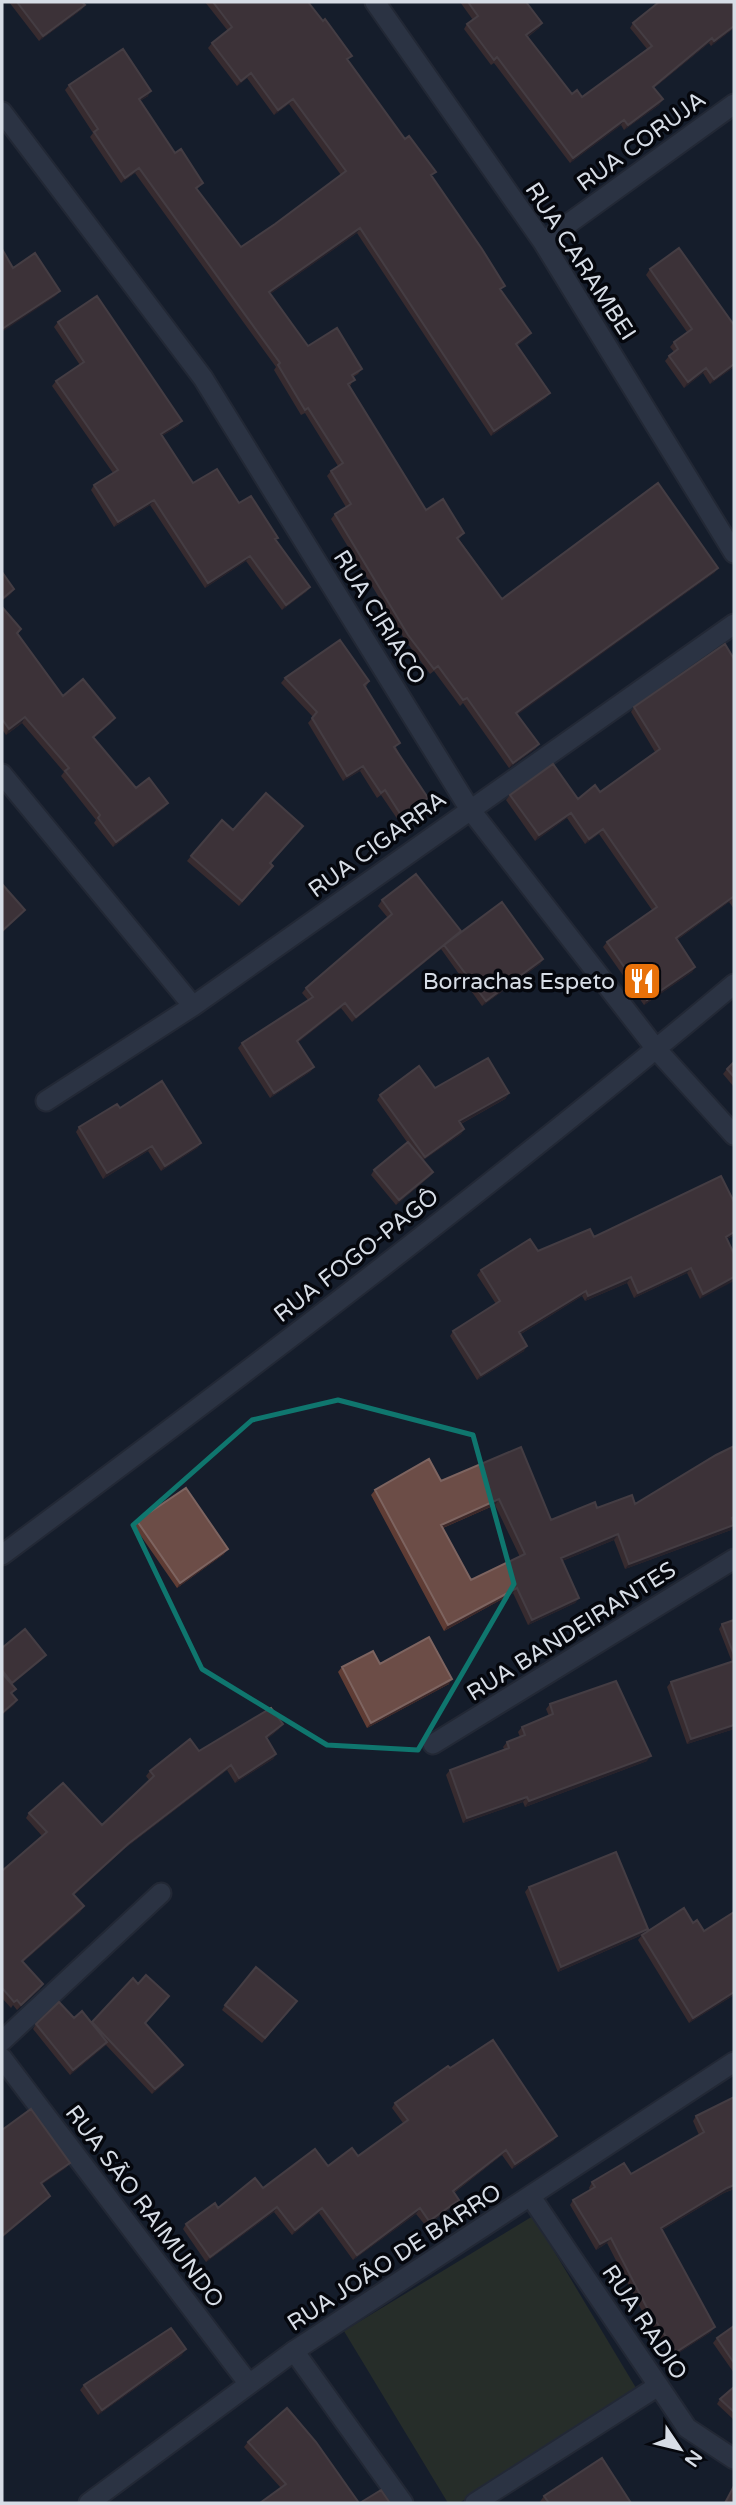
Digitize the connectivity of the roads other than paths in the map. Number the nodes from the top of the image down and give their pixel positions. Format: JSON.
{"nodes":[{"id":1,"x":375,"y":2,"type":"edge"},
{"id":2,"x":734,"y":104,"type":"edge"},
{"id":3,"x":2,"y":112,"type":"edge"},
{"id":4,"x":543,"y":242,"type":"junction"},
{"id":5,"x":734,"y":553,"type":"edge"},
{"id":6,"x":734,"y":624,"type":"edge"},
{"id":7,"x":2,"y":774,"type":"edge"},
{"id":8,"x":469,"y":808,"type":"junction"},
{"id":9,"x":734,"y":985,"type":"edge"},
{"id":10,"x":193,"y":1006,"type":"junction"},
{"id":11,"x":657,"y":1050,"type":"junction"},
{"id":12,"x":46,"y":1101,"type":"dead end"},
{"id":13,"x":734,"y":1135,"type":"edge"},
{"id":14,"x":2,"y":1555,"type":"edge"},
{"id":15,"x":734,"y":1559,"type":"edge"},
{"id":16,"x":433,"y":1744,"type":"dead end"},
{"id":17,"x":161,"y":1893,"type":"dead end"},
{"id":18,"x":2,"y":2041,"type":"edge"},
{"id":19,"x":2,"y":2058,"type":"edge"},
{"id":20,"x":734,"y":2062,"type":"edge"},
{"id":21,"x":531,"y":2197,"type":"junction"},
{"id":22,"x":294,"y":2351,"type":"junction"},
{"id":23,"x":249,"y":2384,"type":"junction"},
{"id":24,"x":658,"y":2386,"type":"junction"},
{"id":25,"x":734,"y":2459,"type":"edge"},
{"id":26,"x":89,"y":2503,"type":"edge"},
{"id":27,"x":403,"y":2503,"type":"edge"},
{"id":28,"x":475,"y":2503,"type":"edge"}],
"edges":[{"from":1,"to":4,"type":"street","name":"RUA CARAMBEI"},
{"from":2,"to":4,"type":"street","name":"RUA CORUJA"},
{"from":3,"to":8,"type":"street","name":"RUA CIRIACO"},
{"from":4,"to":5,"type":"street","name":"RUA CARAMBEI"},
{"from":6,"to":8,"type":"street","name":"RUA CIGARRA"},
{"from":7,"to":10,"type":"street"},
{"from":8,"to":10,"type":"street","name":"RUA CIGARRA"},
{"from":8,"to":11,"type":"street","name":"RUA CIRIACO"},
{"from":9,"to":11,"type":"street","name":"RUA FOGO-PAGÔ"},
{"from":10,"to":12,"type":"street","name":"RUA CIGARRA"},
{"from":11,"to":13,"type":"street","name":"RUA CIRIACO"},
{"from":11,"to":14,"type":"street","name":"RUA FOGO-PAGÔ"},
{"from":15,"to":16,"type":"street","name":"RUA BANDEIRANTES"},
{"from":17,"to":18,"type":"street"},
{"from":19,"to":23,"type":"street","name":"RUA SÃO RAIMUNDO"},
{"from":20,"to":21,"type":"street","name":"RUA JOÃO DE BARRO"},
{"from":21,"to":22,"type":"street","name":"RUA JOÃO DE BARRO"},
{"from":21,"to":24,"type":"street","name":"RUA RADIO"},
{"from":22,"to":23,"type":"street","name":"RUA JOÃO DE BARRO"},
{"from":22,"to":27,"type":"street"},
{"from":23,"to":26,"type":"street","name":"RUA JOÃO DE BARRO"},
{"from":24,"to":25,"type":"street","name":"RUA RADIO"},
{"from":24,"to":28,"type":"street"}]}
